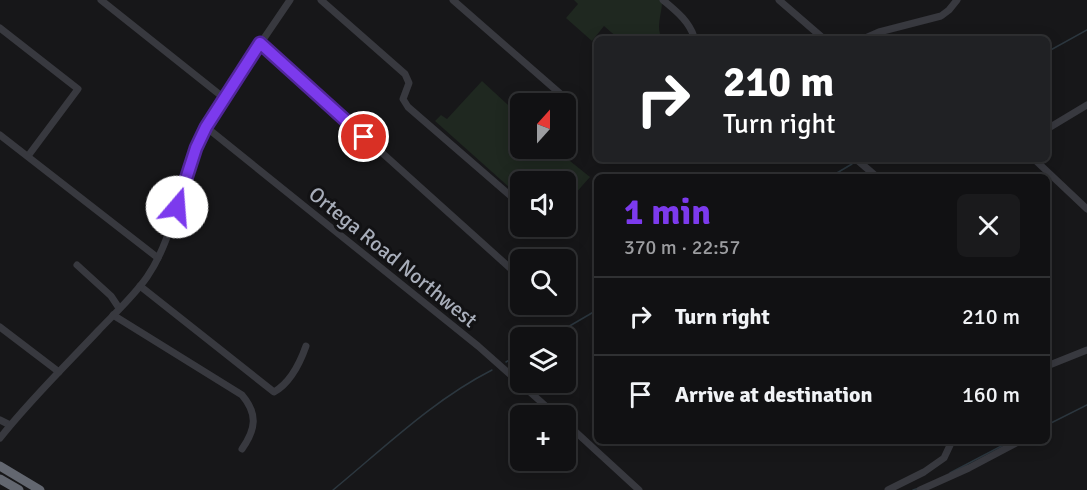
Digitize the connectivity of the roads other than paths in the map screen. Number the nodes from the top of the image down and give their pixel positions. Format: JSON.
{"nodes":[{"id":1,"x":101,"y":0,"type":"edge"},
{"id":2,"x":290,"y":0,"type":"edge"},
{"id":3,"x":321,"y":0,"type":"edge"},
{"id":4,"x":453,"y":0,"type":"edge"},
{"id":5,"x":663,"y":0,"type":"edge"},
{"id":6,"x":779,"y":0,"type":"edge"},
{"id":7,"x":957,"y":0,"type":"edge"},
{"id":8,"x":0,"y":28,"type":"edge"},
{"id":9,"x":694,"y":36,"type":"edge"},
{"id":10,"x":821,"y":36,"type":"edge"},
{"id":11,"x":870,"y":36,"type":"edge"},
{"id":12,"x":260,"y":43,"type":"junction"},
{"id":13,"x":559,"y":93,"type":"edge"},
{"id":14,"x":224,"y":98,"type":"junction"},
{"id":15,"x":1087,"y":105,"type":"edge"},
{"id":16,"x":206,"y":127,"type":"junction"},
{"id":17,"x":1050,"y":127,"type":"edge"},
{"id":18,"x":0,"y":135,"type":"edge"},
{"id":19,"x":28,"y":156,"type":"junction"},
{"id":20,"x":860,"y":162,"type":"edge"},
{"id":21,"x":1037,"y":162,"type":"edge"},
{"id":22,"x":874,"y":174,"type":"edge"},
{"id":23,"x":1050,"y":174,"type":"edge"},
{"id":24,"x":1050,"y":174,"type":"edge"},
{"id":25,"x":510,"y":195,"type":"edge"},
{"id":26,"x":1087,"y":209,"type":"edge"},
{"id":27,"x":158,"y":258,"type":"junction"},
{"id":28,"x":77,"y":265,"type":"dead end"},
{"id":29,"x":510,"y":269,"type":"edge"},
{"id":30,"x":140,"y":286,"type":"junction"},
{"id":31,"x":120,"y":308,"type":"junction"},
{"id":32,"x":113,"y":315,"type":"junction"},
{"id":33,"x":0,"y":327,"type":"edge"},
{"id":34,"x":306,"y":346,"type":"dead end"},
{"id":35,"x":1087,"y":350,"type":"edge"},
{"id":36,"x":1050,"y":365,"type":"edge"},
{"id":37,"x":59,"y":372,"type":"junction"},
{"id":38,"x":545,"y":405,"type":"edge"},
{"id":39,"x":0,"y":420,"type":"edge"},
{"id":40,"x":10,"y":425,"type":"junction"},
{"id":41,"x":576,"y":432,"type":"edge"},
{"id":42,"x":0,"y":438,"type":"edge"},
{"id":43,"x":951,"y":444,"type":"edge"},
{"id":44,"x":1014,"y":444,"type":"edge"},
{"id":45,"x":242,"y":449,"type":"dead end"},
{"id":46,"x":0,"y":466,"type":"edge"},
{"id":47,"x":0,"y":479,"type":"edge"},
{"id":48,"x":19,"y":490,"type":"edge"},
{"id":49,"x":40,"y":490,"type":"edge"},
{"id":50,"x":639,"y":490,"type":"edge"},
{"id":51,"x":888,"y":490,"type":"edge"},
{"id":52,"x":920,"y":490,"type":"edge"}],
"edges":[{"from":1,"to":14,"type":"street"},
{"from":2,"to":12,"type":"street"},
{"from":3,"to":25,"type":"street"},
{"from":4,"to":13,"type":"street"},
{"from":5,"to":9,"type":"street"},
{"from":6,"to":10,"type":"street"},
{"from":7,"to":11,"type":"street"},
{"from":8,"to":19,"type":"street"},
{"from":12,"to":14,"type":"street"},
{"from":12,"to":29,"type":"street"},
{"from":14,"to":16,"type":"street"},
{"from":15,"to":17,"type":"street"},
{"from":16,"to":27,"type":"street"},
{"from":16,"to":38,"type":"street","name":"Ortega Road Northwest"},
{"from":18,"to":19,"type":"street"},
{"from":19,"to":27,"type":"street"},
{"from":20,"to":22,"type":"street"},
{"from":21,"to":24,"type":"street"},
{"from":23,"to":26,"type":"street"},
{"from":27,"to":30,"type":"street"},
{"from":28,"to":31,"type":"street"},
{"from":30,"to":31,"type":"street"},
{"from":30,"to":34,"type":"street"},
{"from":31,"to":32,"type":"street"},
{"from":32,"to":37,"type":"street"},
{"from":32,"to":45,"type":"street"},
{"from":33,"to":37,"type":"street"},
{"from":35,"to":36,"type":"street"},
{"from":37,"to":40,"type":"street"},
{"from":39,"to":40,"type":"street"},
{"from":40,"to":42,"type":"street"},
{"from":41,"to":50,"type":"street"},
{"from":43,"to":51,"type":"street"},
{"from":44,"to":52,"type":"street"},
{"from":46,"to":49,"type":"highway"},
{"from":47,"to":48,"type":"highway"}]}
